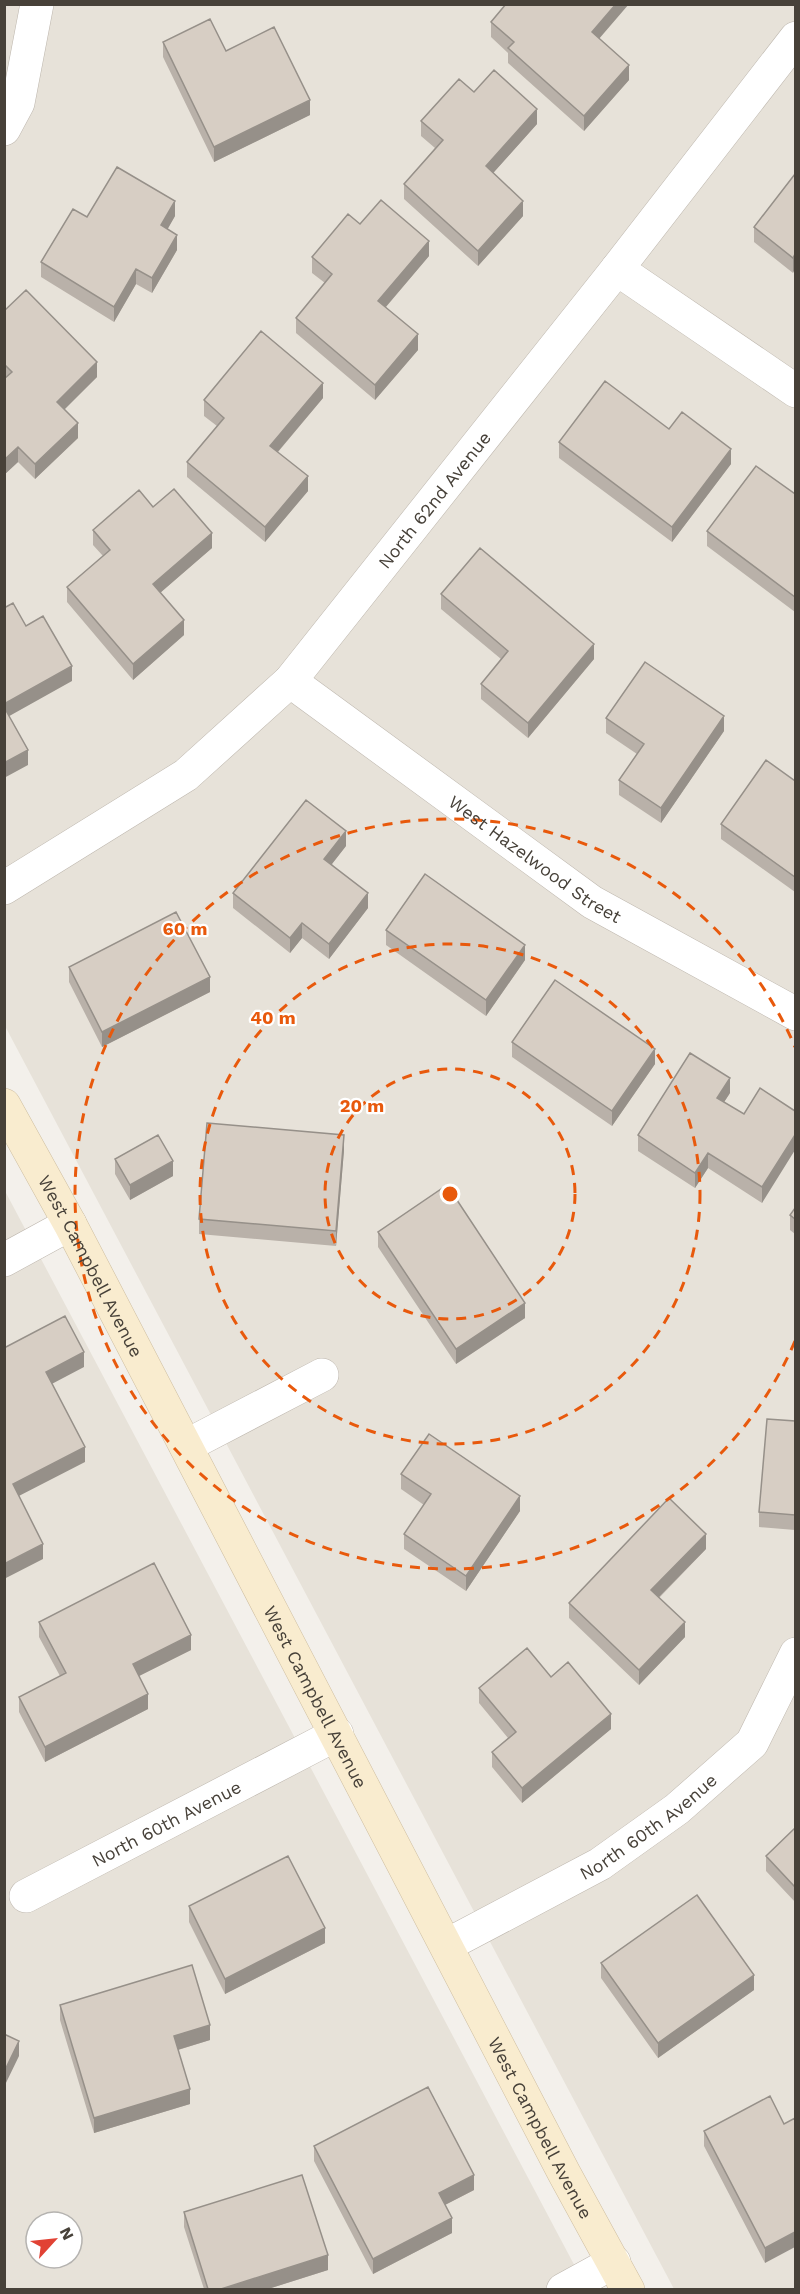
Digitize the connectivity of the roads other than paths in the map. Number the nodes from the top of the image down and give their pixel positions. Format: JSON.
{"nodes":[{"id":1,"x":37,"y":4,"type":"edge"},
{"id":2,"x":795,"y":38,"type":"edge"},
{"id":3,"x":4,"y":129,"type":"edge"},
{"id":4,"x":618,"y":269,"type":"junction"},
{"id":5,"x":795,"y":391,"type":"edge"},
{"id":6,"x":290,"y":681,"type":"junction"},
{"id":7,"x":4,"y":888,"type":"edge"},
{"id":8,"x":795,"y":1014,"type":"edge"},
{"id":9,"x":4,"y":1105,"type":"edge"},
{"id":10,"x":70,"y":1224,"type":"junction"},
{"id":11,"x":4,"y":1260,"type":"edge"},
{"id":12,"x":322,"y":1375,"type":"dead end"},
{"id":13,"x":186,"y":1446,"type":"junction"},
{"id":14,"x":795,"y":1654,"type":"edge"},
{"id":15,"x":337,"y":1734,"type":"junction"},
{"id":16,"x":26,"y":1896,"type":"dead end"},
{"id":17,"x":447,"y":1945,"type":"junction"},
{"id":18,"x":621,"y":2276,"type":"edge"},
{"id":19,"x":563,"y":2289,"type":"edge"}],
"edges":[{"from":1,"to":3,"type":"street"},
{"from":2,"to":4,"type":"street","name":"North 62nd Avenue"},
{"from":4,"to":5,"type":"street"},
{"from":4,"to":6,"type":"street","name":"North 62nd Avenue"},
{"from":6,"to":7,"type":"street","name":"North 62nd Avenue"},
{"from":6,"to":8,"type":"street","name":"West Hazelwood Street"},
{"from":9,"to":10,"type":"street","name":"West Campbell Avenue"},
{"from":10,"to":11,"type":"street"},
{"from":10,"to":13,"type":"street","name":"West Campbell Avenue"},
{"from":12,"to":13,"type":"street"},
{"from":13,"to":15,"type":"street","name":"West Campbell Avenue"},
{"from":14,"to":17,"type":"street","name":"North 60th Avenue"},
{"from":15,"to":16,"type":"street","name":"North 60th Avenue"},
{"from":15,"to":17,"type":"street","name":"West Campbell Avenue"},
{"from":17,"to":18,"type":"street","name":"West Campbell Avenue"},
{"from":18,"to":19,"type":"street"}]}
